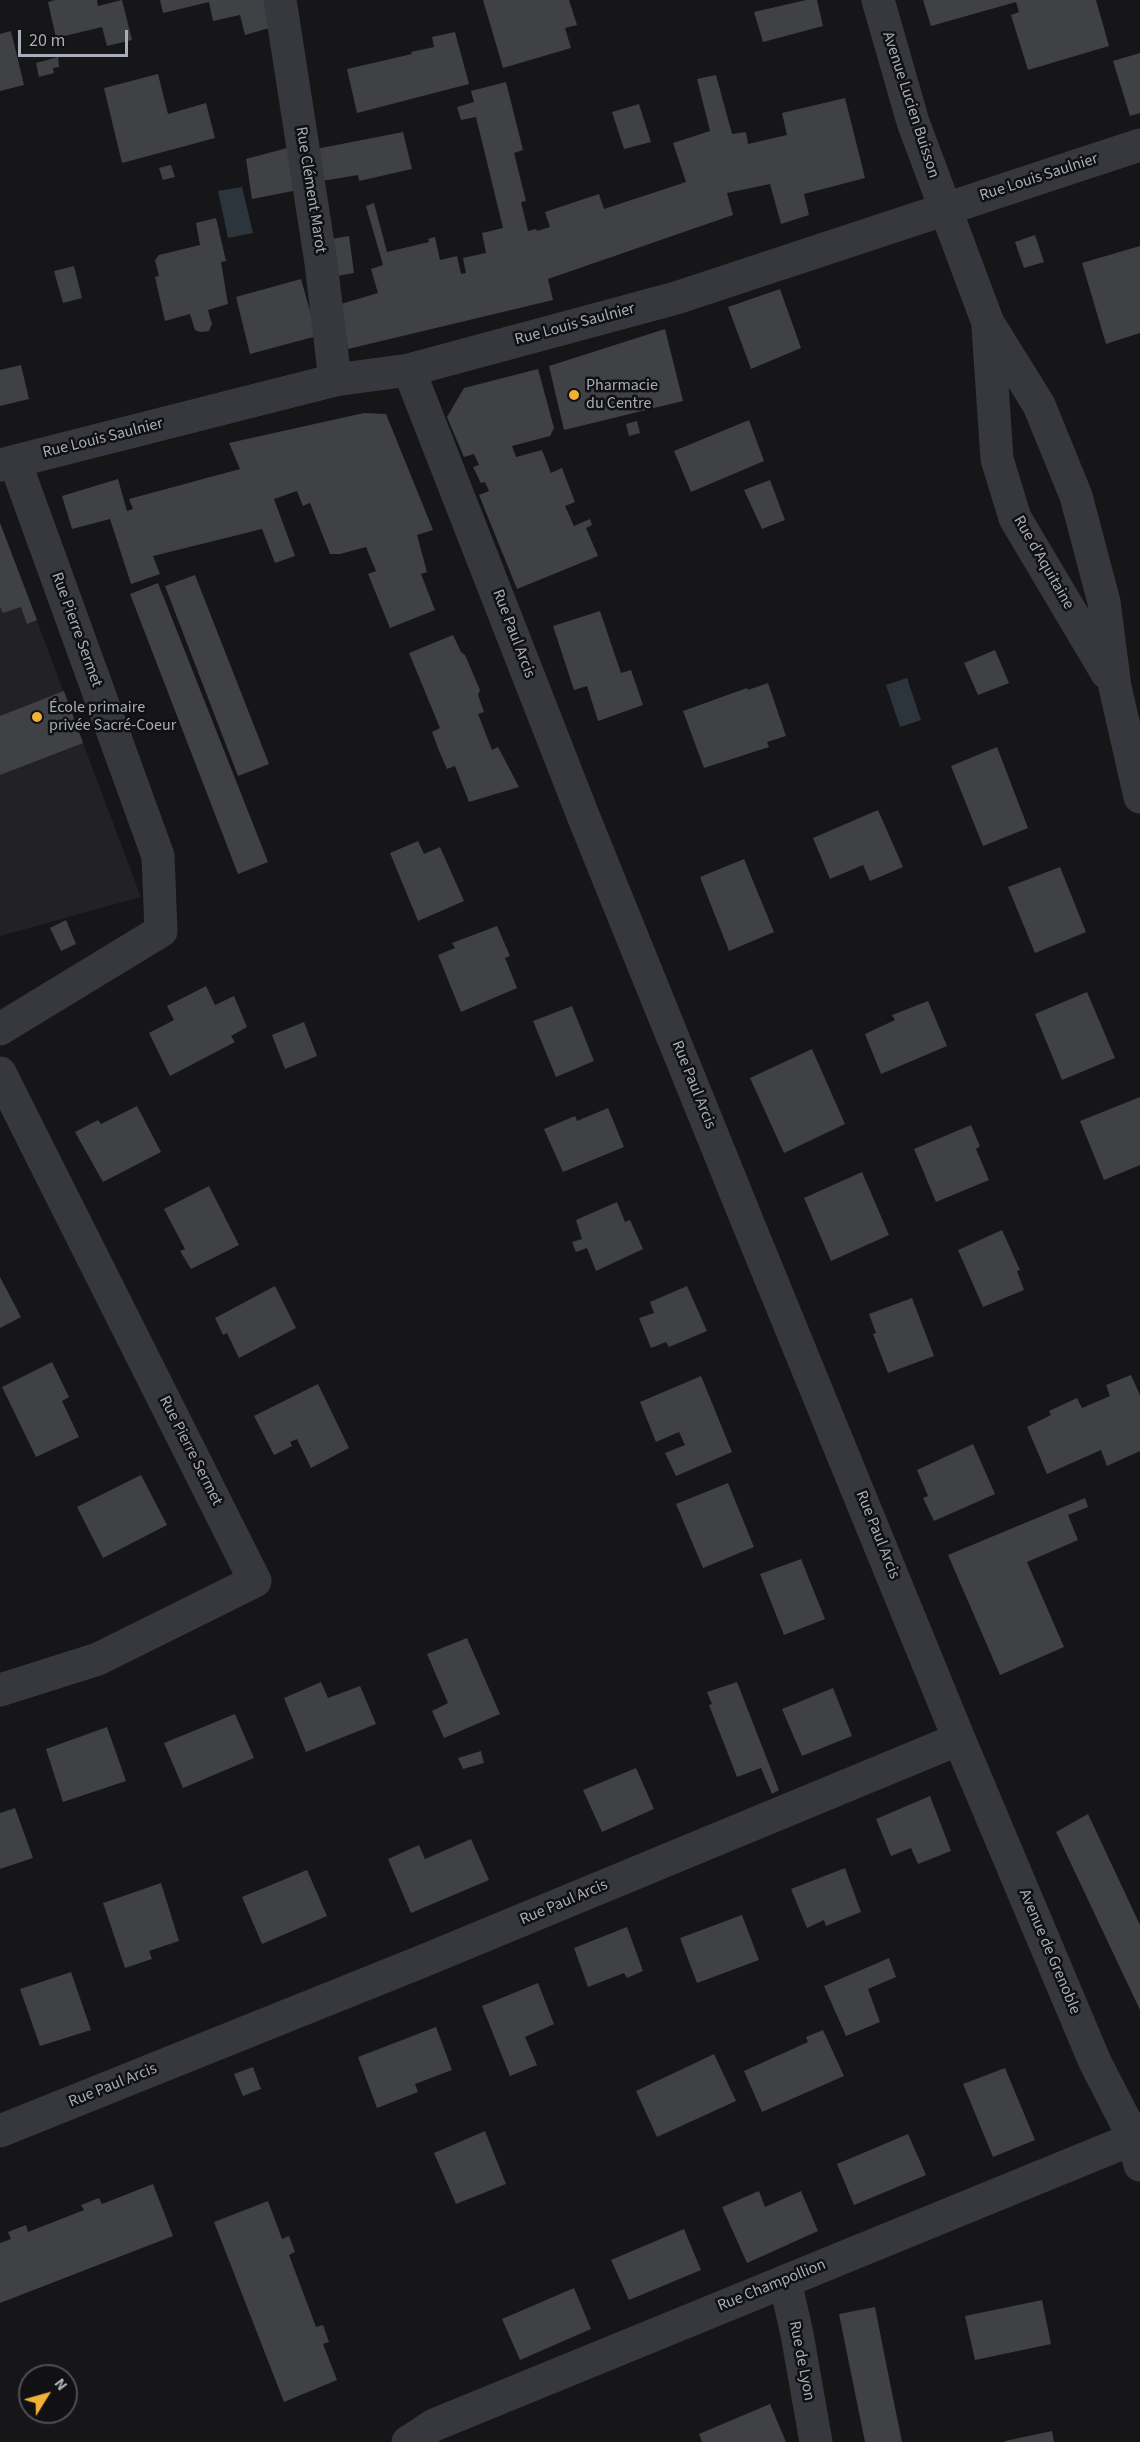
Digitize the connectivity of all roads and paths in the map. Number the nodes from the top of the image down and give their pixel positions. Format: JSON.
{"nodes":[{"id":1,"x":280,"y":0,"type":"edge"},
{"id":2,"x":878,"y":0,"type":"edge"},
{"id":3,"x":1140,"y":145,"type":"edge"},
{"id":4,"x":945,"y":209,"type":"junction"},
{"id":5,"x":988,"y":323,"type":"junction"},
{"id":6,"x":409,"y":370,"type":"junction"},
{"id":7,"x":335,"y":380,"type":"junction"},
{"id":8,"x":7,"y":464,"type":"edge"},
{"id":9,"x":1115,"y":687,"type":"junction"},
{"id":10,"x":1140,"y":797,"type":"edge"},
{"id":11,"x":0,"y":1029,"type":"edge"},
{"id":12,"x":0,"y":1073,"type":"edge"},
{"id":13,"x":0,"y":1690,"type":"edge"},
{"id":14,"x":959,"y":1739,"type":"junction"},
{"id":15,"x":0,"y":2131,"type":"edge"},
{"id":16,"x":1138,"y":2146,"type":"edge"},
{"id":17,"x":785,"y":2281,"type":"junction"},
{"id":18,"x":408,"y":2442,"type":"edge"},
{"id":19,"x":816,"y":2442,"type":"edge"}],
"edges":[{"from":1,"to":7,"type":"street","name":"Rue Clément Marot"},
{"from":2,"to":4,"type":"street","name":"Avenue Lucien Buisson"},
{"from":3,"to":4,"type":"street","name":"Rue Louis Saulnier"},
{"from":4,"to":5,"type":"street","name":"Rue d'Aquitaine"},
{"from":4,"to":6,"type":"street","name":"Rue Louis Saulnier"},
{"from":5,"to":9,"type":"street","name":"Rue d'Aquitaine"},
{"from":5,"to":9,"type":"street","name":"Rue d'Aquitaine"},
{"from":6,"to":7,"type":"street","name":"Rue Louis Saulnier"},
{"from":6,"to":14,"type":"street","name":"Rue Paul Arcis"},
{"from":7,"to":8,"type":"street","name":"Rue Louis Saulnier"},
{"from":8,"to":11,"type":"street","name":"Rue Pierre Sermet"},
{"from":9,"to":10,"type":"street","name":"Rue d'Aquitaine"},
{"from":12,"to":13,"type":"street","name":"Rue Pierre Sermet"},
{"from":14,"to":15,"type":"street","name":"Rue Paul Arcis"},
{"from":14,"to":16,"type":"street","name":"Avenue de Grenoble"},
{"from":16,"to":17,"type":"street","name":"Rue Champollion"},
{"from":17,"to":18,"type":"street","name":"Rue Champollion"},
{"from":17,"to":19,"type":"street","name":"Rue de Lyon"}]}
